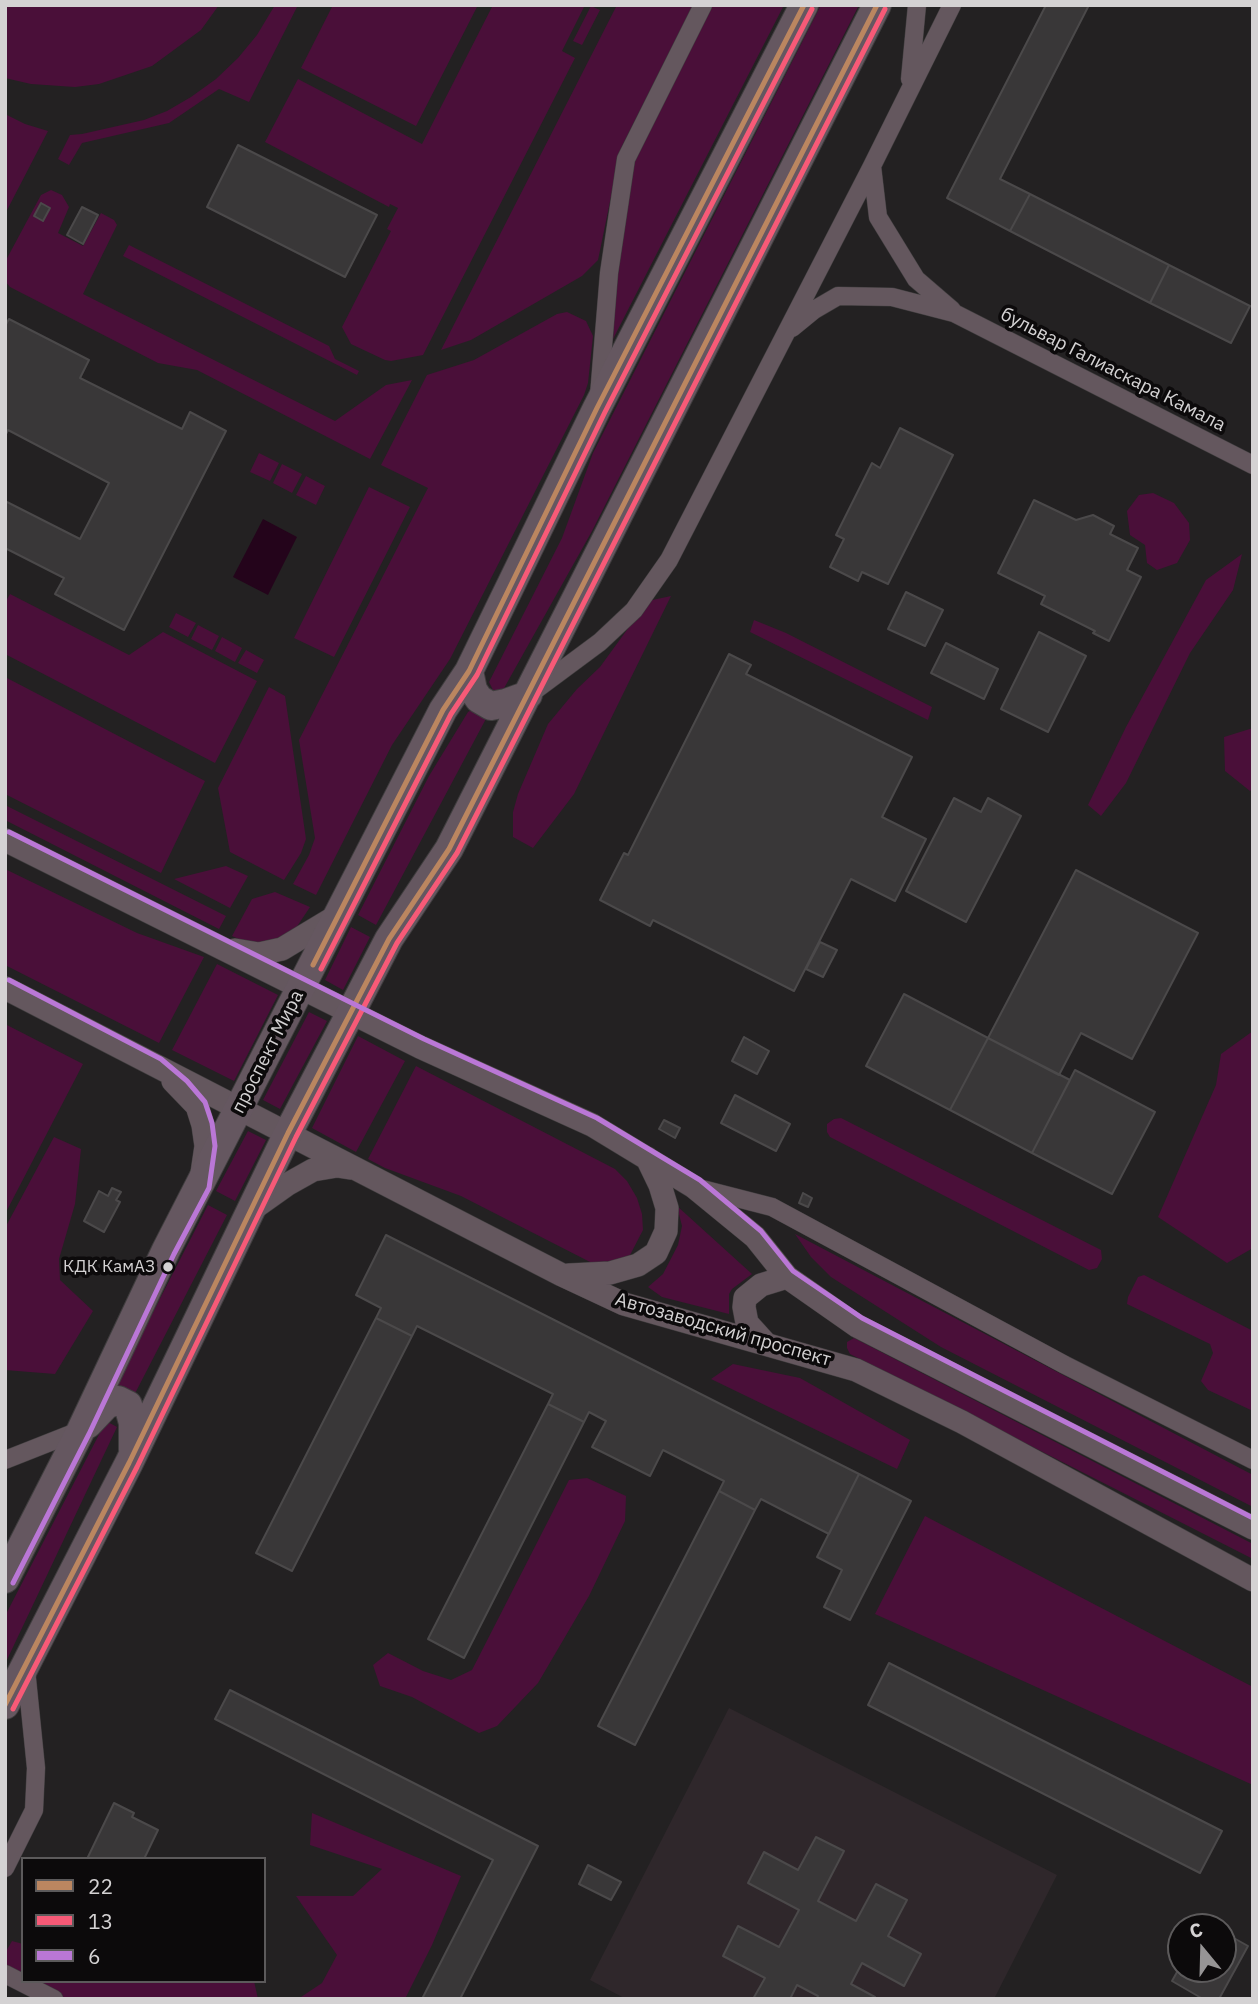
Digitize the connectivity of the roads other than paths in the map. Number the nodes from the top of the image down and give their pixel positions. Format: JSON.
{"nodes":[{"id":1,"x":703,"y":5,"type":"edge"},
{"id":2,"x":804,"y":5,"type":"edge"},
{"id":3,"x":877,"y":5,"type":"edge"},
{"id":4,"x":917,"y":5,"type":"edge"},
{"id":5,"x":952,"y":5,"type":"edge"},
{"id":6,"x":909,"y":90,"type":"junction"},
{"id":7,"x":872,"y":166,"type":"junction"},
{"id":8,"x":954,"y":313,"type":"junction"},
{"id":9,"x":787,"y":333,"type":"junction"},
{"id":10,"x":597,"y":408,"type":"junction"},
{"id":11,"x":1253,"y":465,"type":"edge"},
{"id":12,"x":469,"y":671,"type":"junction"},
{"id":13,"x":528,"y":695,"type":"junction"},
{"id":14,"x":5,"y":840,"type":"edge"},
{"id":15,"x":340,"y":914,"type":"junction"},
{"id":16,"x":218,"y":947,"type":"junction"},
{"id":17,"x":5,"y":988,"type":"edge"},
{"id":18,"x":301,"y":988,"type":"junction"},
{"id":19,"x":351,"y":1013,"type":"junction"},
{"id":20,"x":155,"y":1066,"type":"junction"},
{"id":21,"x":239,"y":1108,"type":"junction"},
{"id":22,"x":288,"y":1133,"type":"junction"},
{"id":23,"x":645,"y":1156,"type":"junction"},
{"id":24,"x":356,"y":1169,"type":"junction"},
{"id":25,"x":201,"y":1185,"type":"junction"},
{"id":26,"x":694,"y":1187,"type":"junction"},
{"id":27,"x":250,"y":1210,"type":"junction"},
{"id":28,"x":562,"y":1275,"type":"junction"},
{"id":29,"x":788,"y":1277,"type":"junction"},
{"id":30,"x":767,"y":1344,"type":"junction"},
{"id":31,"x":81,"y":1430,"type":"junction"},
{"id":32,"x":133,"y":1453,"type":"junction"},
{"id":33,"x":5,"y":1460,"type":"edge"},
{"id":34,"x":1253,"y":1460,"type":"edge"},
{"id":35,"x":1253,"y":1528,"type":"edge"},
{"id":36,"x":5,"y":1579,"type":"edge"},
{"id":37,"x":1253,"y":1580,"type":"edge"},
{"id":38,"x":25,"y":1665,"type":"junction"},
{"id":39,"x":5,"y":1705,"type":"edge"},
{"id":40,"x":5,"y":1868,"type":"edge"},
{"id":41,"x":5,"y":1974,"type":"edge"},
{"id":42,"x":21,"y":1982,"type":"edge"},
{"id":43,"x":23,"y":1983,"type":"edge"},
{"id":44,"x":54,"y":1999,"type":"edge"}],
"edges":[{"from":1,"to":10,"type":"street"},
{"from":2,"to":10,"type":"main road","name":"проспект Мира"},
{"from":3,"to":13,"type":"main road"},
{"from":4,"to":6,"type":"street"},
{"from":5,"to":6,"type":"street"},
{"from":6,"to":7,"type":"street"},
{"from":7,"to":8,"type":"street"},
{"from":7,"to":9,"type":"street"},
{"from":8,"to":9,"type":"street"},
{"from":8,"to":11,"type":"street","name":"бульвар Галиаскара Камала"},
{"from":9,"to":13,"type":"street"},
{"from":10,"to":12,"type":"main road","name":"проспект Мира"},
{"from":12,"to":13,"type":"main road"},
{"from":12,"to":15,"type":"main road","name":"проспект Мира"},
{"from":13,"to":19,"type":"main road"},
{"from":14,"to":16,"type":"street"},
{"from":15,"to":16,"type":"street"},
{"from":15,"to":18,"type":"main road","name":"проспект Мира"},
{"from":16,"to":18,"type":"street"},
{"from":17,"to":20,"type":"street","name":"Автозаводский проспект"},
{"from":18,"to":19,"type":"street"},
{"from":18,"to":21,"type":"main road","name":"проспект Мира"},
{"from":19,"to":22,"type":"main road"},
{"from":19,"to":23,"type":"street"},
{"from":20,"to":21,"type":"street","name":"Автозаводский проспект"},
{"from":20,"to":25,"type":"street"},
{"from":21,"to":22,"type":"street","name":"Автозаводский проспект"},
{"from":21,"to":25,"type":"main road","name":"проспект Мира"},
{"from":22,"to":24,"type":"street","name":"Автозаводский проспект"},
{"from":22,"to":27,"type":"main road"},
{"from":23,"to":26,"type":"street"},
{"from":23,"to":28,"type":"street"},
{"from":24,"to":27,"type":"street"},
{"from":24,"to":28,"type":"street","name":"Автозаводский проспект"},
{"from":25,"to":31,"type":"main road","name":"проспект Мира"},
{"from":26,"to":29,"type":"street"},
{"from":26,"to":34,"type":"street"},
{"from":27,"to":32,"type":"main road"},
{"from":28,"to":30,"type":"street","name":"Автозаводский проспект"},
{"from":29,"to":30,"type":"street"},
{"from":29,"to":35,"type":"street"},
{"from":30,"to":37,"type":"street","name":"Автозаводский проспект"},
{"from":31,"to":32,"type":"main road"},
{"from":31,"to":33,"type":"street"},
{"from":31,"to":36,"type":"main road","name":"проспект Мира"},
{"from":32,"to":38,"type":"main road"},
{"from":38,"to":39,"type":"main road"},
{"from":38,"to":40,"type":"street"},
{"from":41,"to":42,"type":"street"},
{"from":43,"to":44,"type":"street"}]}
